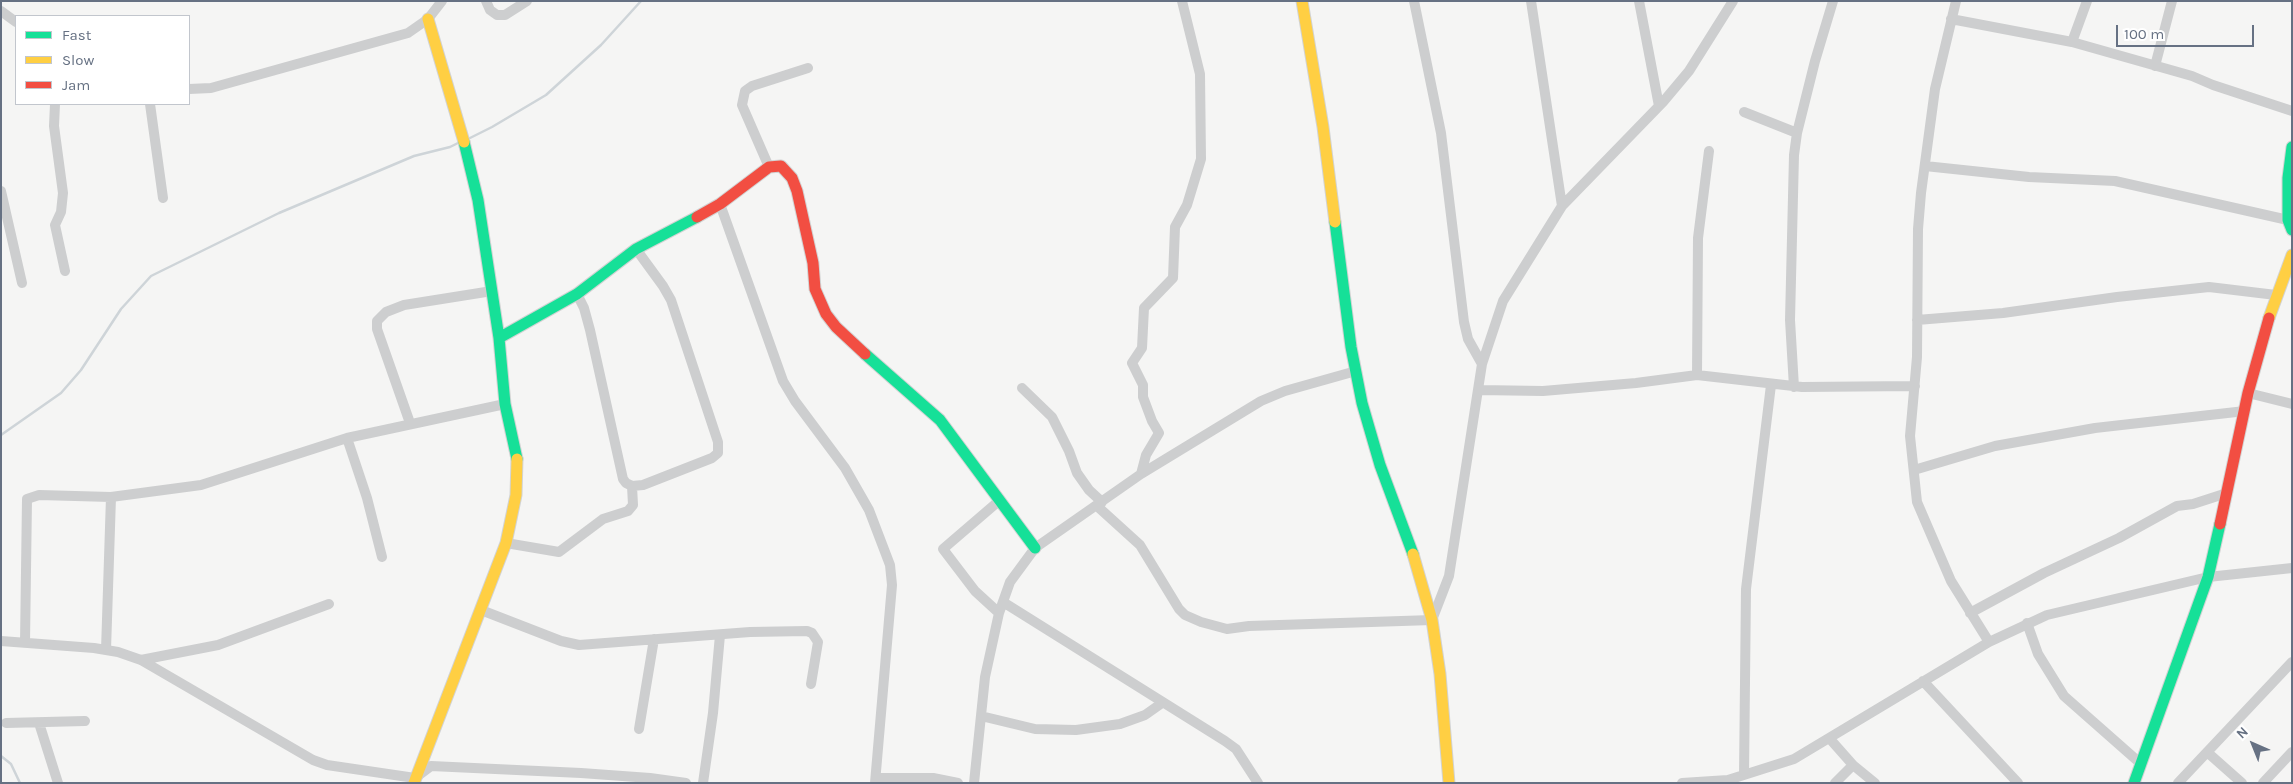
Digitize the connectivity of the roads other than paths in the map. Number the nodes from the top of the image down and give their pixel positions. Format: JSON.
{"nodes":[{"id":1,"x":442,"y":1,"type":"edge"},
{"id":2,"x":486,"y":1,"type":"edge"},
{"id":3,"x":527,"y":1,"type":"edge"},
{"id":4,"x":1182,"y":1,"type":"edge"},
{"id":5,"x":1302,"y":1,"type":"edge"},
{"id":6,"x":1414,"y":1,"type":"edge"},
{"id":7,"x":1530,"y":1,"type":"edge"},
{"id":8,"x":1640,"y":1,"type":"edge"},
{"id":9,"x":1733,"y":1,"type":"edge"},
{"id":10,"x":1833,"y":1,"type":"edge"},
{"id":11,"x":1956,"y":1,"type":"edge"},
{"id":12,"x":2087,"y":1,"type":"edge"},
{"id":13,"x":2172,"y":1,"type":"edge"},
{"id":14,"x":2,"y":13,"type":"edge"},
{"id":15,"x":428,"y":19,"type":"junction"},
{"id":16,"x":1951,"y":19,"type":"junction"},
{"id":17,"x":15,"y":21,"type":"edge"},
{"id":18,"x":2072,"y":42,"type":"junction"},
{"id":19,"x":2155,"y":66,"type":"junction"},
{"id":20,"x":808,"y":68,"type":"dead end"},
{"id":21,"x":190,"y":89,"type":"edge"},
{"id":22,"x":55,"y":105,"type":"edge"},
{"id":23,"x":150,"y":105,"type":"edge"},
{"id":24,"x":1659,"y":106,"type":"junction"},
{"id":25,"x":2292,"y":111,"type":"edge"},
{"id":26,"x":1744,"y":112,"type":"dead end"},
{"id":27,"x":1797,"y":133,"type":"junction"},
{"id":28,"x":2292,"y":147,"type":"edge"},
{"id":29,"x":1708,"y":151,"type":"dead end"},
{"id":30,"x":1925,"y":166,"type":"junction"},
{"id":31,"x":769,"y":167,"type":"junction"},
{"id":32,"x":1,"y":191,"type":"edge"},
{"id":33,"x":163,"y":198,"type":"dead end"},
{"id":34,"x":720,"y":204,"type":"junction"},
{"id":35,"x":1562,"y":206,"type":"junction"},
{"id":36,"x":2290,"y":225,"type":"edge"},
{"id":37,"x":636,"y":249,"type":"junction"},
{"id":38,"x":2292,"y":255,"type":"edge"},
{"id":39,"x":65,"y":270,"type":"dead end"},
{"id":40,"x":22,"y":284,"type":"dead end"},
{"id":41,"x":492,"y":291,"type":"junction"},
{"id":42,"x":577,"y":294,"type":"junction"},
{"id":43,"x":2276,"y":296,"type":"junction"},
{"id":44,"x":1917,"y":320,"type":"junction"},
{"id":45,"x":499,"y":338,"type":"junction"},
{"id":46,"x":1482,"y":364,"type":"junction"},
{"id":47,"x":1356,"y":371,"type":"junction"},
{"id":48,"x":1697,"y":376,"type":"junction"},
{"id":49,"x":1771,"y":385,"type":"junction"},
{"id":50,"x":1915,"y":386,"type":"junction"},
{"id":51,"x":1794,"y":387,"type":"junction"},
{"id":52,"x":1022,"y":388,"type":"dead end"},
{"id":53,"x":1479,"y":390,"type":"junction"},
{"id":54,"x":2248,"y":392,"type":"junction"},
{"id":55,"x":506,"y":404,"type":"junction"},
{"id":56,"x":2292,"y":404,"type":"edge"},
{"id":57,"x":2245,"y":411,"type":"junction"},
{"id":58,"x":410,"y":423,"type":"junction"},
{"id":59,"x":347,"y":438,"type":"junction"},
{"id":60,"x":1914,"y":470,"type":"junction"},
{"id":61,"x":1141,"y":474,"type":"junction"},
{"id":62,"x":632,"y":486,"type":"junction"},
{"id":63,"x":2228,"y":493,"type":"junction"},
{"id":64,"x":111,"y":496,"type":"junction"},
{"id":65,"x":1000,"y":500,"type":"junction"},
{"id":66,"x":1099,"y":504,"type":"junction"},
{"id":67,"x":506,"y":543,"type":"junction"},
{"id":68,"x":1035,"y":548,"type":"junction"},
{"id":69,"x":382,"y":557,"type":"dead end"},
{"id":70,"x":2292,"y":568,"type":"edge"},
{"id":71,"x":2208,"y":577,"type":"junction"},
{"id":72,"x":1002,"y":602,"type":"junction"},
{"id":73,"x":329,"y":604,"type":"dead end"},
{"id":74,"x":481,"y":610,"type":"junction"},
{"id":75,"x":999,"y":613,"type":"junction"},
{"id":76,"x":1970,"y":613,"type":"junction"},
{"id":77,"x":1432,"y":620,"type":"junction"},
{"id":78,"x":2027,"y":623,"type":"junction"},
{"id":79,"x":720,"y":635,"type":"junction"},
{"id":80,"x":654,"y":639,"type":"junction"},
{"id":81,"x":1,"y":642,"type":"edge"},
{"id":82,"x":1989,"y":642,"type":"junction"},
{"id":83,"x":25,"y":643,"type":"junction"},
{"id":84,"x":106,"y":650,"type":"junction"},
{"id":85,"x":141,"y":660,"type":"junction"},
{"id":86,"x":2292,"y":662,"type":"edge"},
{"id":87,"x":1923,"y":681,"type":"junction"},
{"id":88,"x":811,"y":684,"type":"dead end"},
{"id":89,"x":1162,"y":703,"type":"junction"},
{"id":90,"x":981,"y":716,"type":"junction"},
{"id":91,"x":85,"y":721,"type":"dead end"},
{"id":92,"x":6,"y":723,"type":"dead end"},
{"id":93,"x":39,"y":723,"type":"junction"},
{"id":94,"x":639,"y":729,"type":"dead end"},
{"id":95,"x":1830,"y":740,"type":"junction"},
{"id":96,"x":2207,"y":752,"type":"junction"},
{"id":97,"x":2292,"y":752,"type":"edge"},
{"id":98,"x":2140,"y":763,"type":"junction"},
{"id":99,"x":1853,"y":765,"type":"junction"},
{"id":100,"x":1744,"y":775,"type":"junction"},
{"id":101,"x":876,"y":780,"type":"edge"},
{"id":102,"x":414,"y":781,"type":"edge"},
{"id":103,"x":1727,"y":781,"type":"edge"},
{"id":104,"x":58,"y":783,"type":"edge"},
{"id":105,"x":686,"y":783,"type":"edge"},
{"id":106,"x":703,"y":783,"type":"edge"},
{"id":107,"x":958,"y":783,"type":"edge"},
{"id":108,"x":974,"y":783,"type":"edge"},
{"id":109,"x":1258,"y":783,"type":"edge"},
{"id":110,"x":1449,"y":783,"type":"edge"},
{"id":111,"x":1682,"y":783,"type":"edge"},
{"id":112,"x":1835,"y":783,"type":"edge"},
{"id":113,"x":1875,"y":783,"type":"edge"},
{"id":114,"x":2018,"y":783,"type":"edge"},
{"id":115,"x":2134,"y":783,"type":"edge"},
{"id":116,"x":2178,"y":783,"type":"edge"},
{"id":117,"x":2242,"y":783,"type":"edge"},
{"id":118,"x":2263,"y":783,"type":"edge"}],
"edges":[{"from":1,"to":15,"type":"street"},
{"from":2,"to":3,"type":"street"},
{"from":4,"to":61,"type":"street"},
{"from":5,"to":47,"type":"street"},
{"from":6,"to":46,"type":"street"},
{"from":7,"to":35,"type":"street"},
{"from":8,"to":24,"type":"street"},
{"from":9,"to":24,"type":"street"},
{"from":10,"to":27,"type":"street"},
{"from":11,"to":16,"type":"street"},
{"from":12,"to":18,"type":"street"},
{"from":13,"to":19,"type":"street"},
{"from":14,"to":17,"type":"street"},
{"from":15,"to":21,"type":"street"},
{"from":15,"to":41,"type":"street"},
{"from":16,"to":18,"type":"street"},
{"from":16,"to":30,"type":"street"},
{"from":18,"to":19,"type":"street"},
{"from":19,"to":25,"type":"street"},
{"from":20,"to":31,"type":"street"},
{"from":22,"to":39,"type":"street"},
{"from":23,"to":33,"type":"street"},
{"from":24,"to":35,"type":"street"},
{"from":26,"to":27,"type":"street"},
{"from":27,"to":51,"type":"street"},
{"from":28,"to":36,"type":"street"},
{"from":29,"to":48,"type":"street"},
{"from":30,"to":36,"type":"street"},
{"from":30,"to":44,"type":"street"},
{"from":31,"to":34,"type":"street"},
{"from":31,"to":65,"type":"street"},
{"from":32,"to":40,"type":"street"},
{"from":34,"to":37,"type":"street"},
{"from":34,"to":101,"type":"street"},
{"from":35,"to":46,"type":"street"},
{"from":37,"to":42,"type":"street"},
{"from":37,"to":62,"type":"street"},
{"from":38,"to":43,"type":"street"},
{"from":41,"to":45,"type":"street"},
{"from":41,"to":58,"type":"street"},
{"from":42,"to":45,"type":"street"},
{"from":42,"to":62,"type":"street"},
{"from":43,"to":44,"type":"street"},
{"from":43,"to":54,"type":"street"},
{"from":44,"to":50,"type":"street"},
{"from":45,"to":55,"type":"street"},
{"from":46,"to":53,"type":"street"},
{"from":47,"to":61,"type":"street"},
{"from":47,"to":77,"type":"street"},
{"from":48,"to":49,"type":"street"},
{"from":48,"to":53,"type":"street"},
{"from":49,"to":51,"type":"street"},
{"from":49,"to":100,"type":"street"},
{"from":50,"to":51,"type":"street"},
{"from":50,"to":60,"type":"street"},
{"from":52,"to":66,"type":"street"},
{"from":53,"to":77,"type":"street"},
{"from":54,"to":56,"type":"street"},
{"from":54,"to":57,"type":"street"},
{"from":55,"to":58,"type":"street"},
{"from":55,"to":67,"type":"street"},
{"from":57,"to":60,"type":"street"},
{"from":57,"to":63,"type":"street"},
{"from":58,"to":59,"type":"street"},
{"from":59,"to":64,"type":"street"},
{"from":59,"to":69,"type":"street"},
{"from":60,"to":76,"type":"street"},
{"from":61,"to":66,"type":"street"},
{"from":62,"to":67,"type":"street"},
{"from":63,"to":71,"type":"street"},
{"from":63,"to":76,"type":"street"},
{"from":64,"to":83,"type":"street"},
{"from":64,"to":84,"type":"street"},
{"from":65,"to":68,"type":"street"},
{"from":65,"to":75,"type":"street"},
{"from":66,"to":68,"type":"street"},
{"from":66,"to":77,"type":"street"},
{"from":67,"to":74,"type":"street"},
{"from":68,"to":72,"type":"street"},
{"from":70,"to":71,"type":"street"},
{"from":71,"to":78,"type":"street"},
{"from":71,"to":98,"type":"street"},
{"from":72,"to":75,"type":"street"},
{"from":72,"to":89,"type":"street"},
{"from":73,"to":85,"type":"street"},
{"from":74,"to":80,"type":"street"},
{"from":74,"to":102,"type":"street"},
{"from":75,"to":90,"type":"street"},
{"from":76,"to":82,"type":"street"},
{"from":77,"to":110,"type":"street"},
{"from":78,"to":82,"type":"street"},
{"from":78,"to":98,"type":"street"},
{"from":79,"to":80,"type":"street"},
{"from":79,"to":88,"type":"street"},
{"from":79,"to":106,"type":"street"},
{"from":80,"to":94,"type":"street"},
{"from":81,"to":83,"type":"street"},
{"from":82,"to":87,"type":"street"},
{"from":83,"to":84,"type":"street"},
{"from":84,"to":85,"type":"street"},
{"from":85,"to":102,"type":"street"},
{"from":86,"to":96,"type":"street"},
{"from":87,"to":95,"type":"street"},
{"from":87,"to":114,"type":"street"},
{"from":89,"to":90,"type":"street"},
{"from":89,"to":109,"type":"street"},
{"from":90,"to":108,"type":"street"},
{"from":91,"to":93,"type":"street"},
{"from":92,"to":93,"type":"street"},
{"from":93,"to":104,"type":"street"},
{"from":95,"to":99,"type":"street"},
{"from":95,"to":100,"type":"street"},
{"from":96,"to":116,"type":"street"},
{"from":96,"to":117,"type":"street"},
{"from":97,"to":118,"type":"street"},
{"from":98,"to":115,"type":"street"},
{"from":99,"to":112,"type":"street"},
{"from":99,"to":113,"type":"street"},
{"from":100,"to":103,"type":"street"},
{"from":101,"to":107,"type":"street"},
{"from":102,"to":105,"type":"street"},
{"from":103,"to":111,"type":"street"}]}
